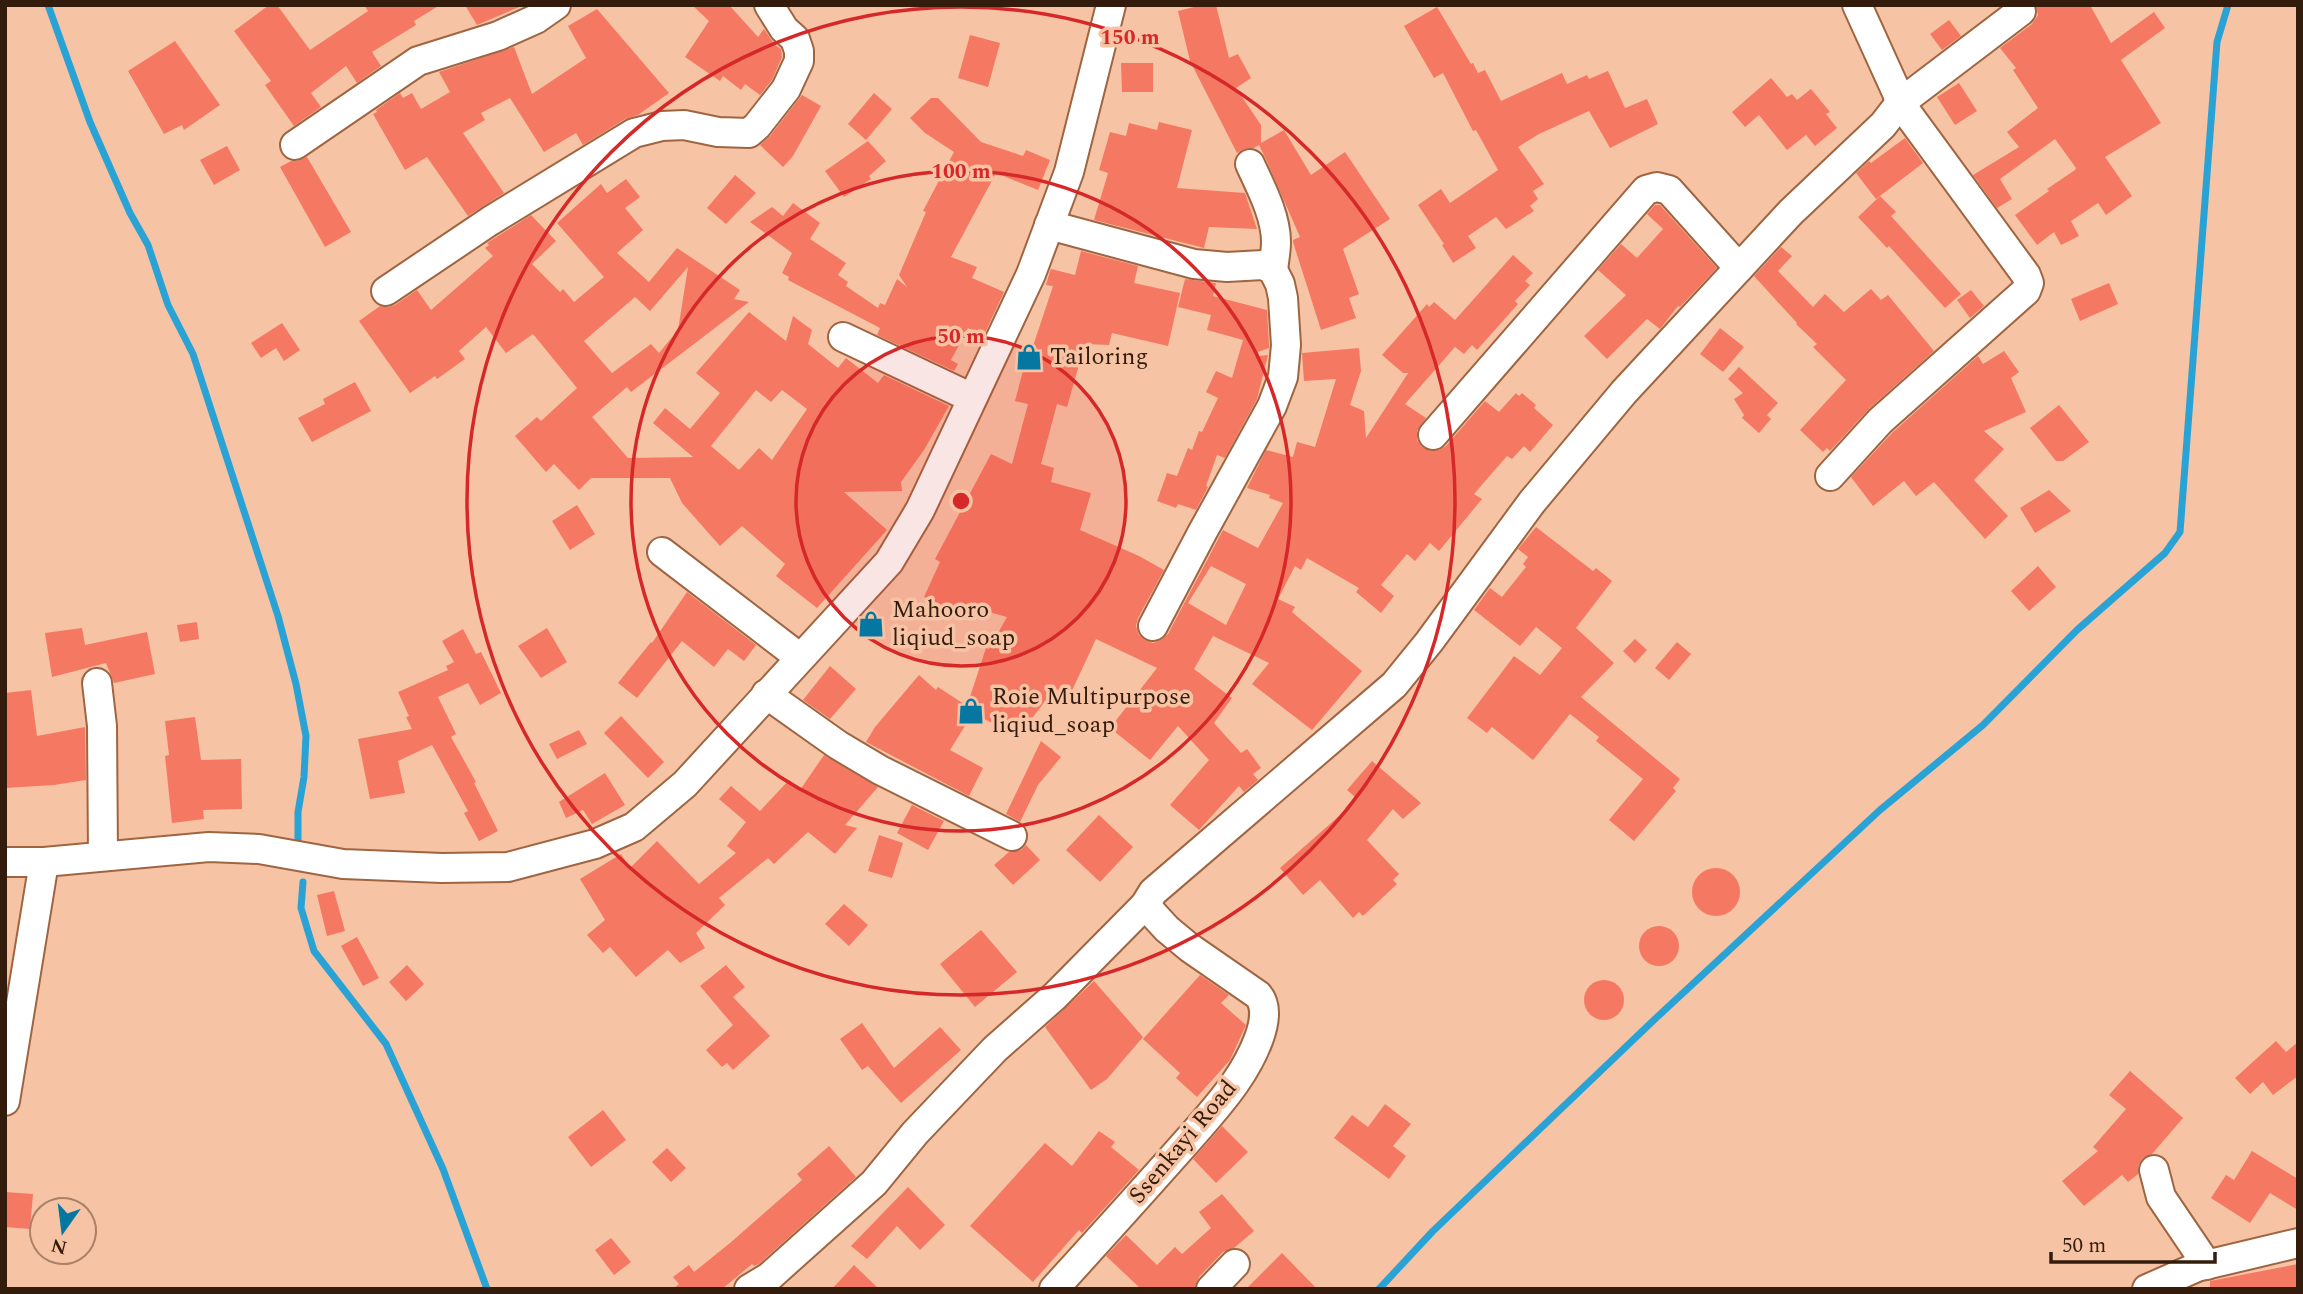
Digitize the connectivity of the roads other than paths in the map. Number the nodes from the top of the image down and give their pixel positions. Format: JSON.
{"nodes":[{"id":1,"x":556,"y":5,"type":"edge"},
{"id":2,"x":769,"y":5,"type":"edge"},
{"id":3,"x":1111,"y":5,"type":"edge"},
{"id":4,"x":1857,"y":5,"type":"edge"},
{"id":5,"x":2021,"y":11,"type":"dead end"},
{"id":6,"x":1900,"y":103,"type":"junction"},
{"id":7,"x":295,"y":145,"type":"dead end"},
{"id":8,"x":1250,"y":164,"type":"dead end"},
{"id":9,"x":1049,"y":225,"type":"junction"},
{"id":10,"x":1739,"y":268,"type":"junction"},
{"id":11,"x":1273,"y":270,"type":"junction"},
{"id":12,"x":386,"y":290,"type":"dead end"},
{"id":13,"x":844,"y":337,"type":"dead end"},
{"id":14,"x":972,"y":398,"type":"junction"},
{"id":15,"x":1433,"y":435,"type":"dead end"},
{"id":16,"x":1830,"y":476,"type":"dead end"},
{"id":17,"x":663,"y":552,"type":"dead end"},
{"id":18,"x":1153,"y":626,"type":"dead end"},
{"id":19,"x":799,"y":657,"type":"junction"},
{"id":20,"x":97,"y":683,"type":"dead end"},
{"id":21,"x":766,"y":694,"type":"junction"},
{"id":22,"x":1012,"y":836,"type":"dead end"},
{"id":23,"x":103,"y":855,"type":"junction"},
{"id":24,"x":5,"y":862,"type":"edge"},
{"id":25,"x":44,"y":862,"type":"junction"},
{"id":26,"x":1145,"y":905,"type":"junction"},
{"id":27,"x":5,"y":1101,"type":"edge"},
{"id":28,"x":2154,"y":1170,"type":"dead end"},
{"id":29,"x":2298,"y":1243,"type":"edge"},
{"id":30,"x":1235,"y":1264,"type":"dead end"},
{"id":31,"x":2207,"y":1265,"type":"junction"},
{"id":32,"x":750,"y":1289,"type":"edge"},
{"id":33,"x":1054,"y":1289,"type":"edge"},
{"id":34,"x":1211,"y":1289,"type":"edge"},
{"id":35,"x":2147,"y":1289,"type":"edge"}],
"edges":[{"from":1,"to":7,"type":"street"},
{"from":2,"to":12,"type":"street"},
{"from":3,"to":9,"type":"street"},
{"from":4,"to":6,"type":"street"},
{"from":5,"to":6,"type":"street"},
{"from":6,"to":10,"type":"street"},
{"from":6,"to":16,"type":"street"},
{"from":8,"to":11,"type":"street"},
{"from":9,"to":11,"type":"street"},
{"from":9,"to":14,"type":"street"},
{"from":10,"to":15,"type":"street"},
{"from":10,"to":26,"type":"street"},
{"from":11,"to":18,"type":"street"},
{"from":13,"to":14,"type":"street"},
{"from":14,"to":19,"type":"street"},
{"from":17,"to":19,"type":"street"},
{"from":19,"to":21,"type":"street"},
{"from":20,"to":23,"type":"street"},
{"from":21,"to":22,"type":"street"},
{"from":21,"to":23,"type":"street"},
{"from":23,"to":25,"type":"street"},
{"from":24,"to":25,"type":"street"},
{"from":25,"to":27,"type":"street"},
{"from":26,"to":32,"type":"street"},
{"from":26,"to":33,"type":"street","name":"Ssenkayi Road"},
{"from":28,"to":31,"type":"street"},
{"from":29,"to":31,"type":"street"},
{"from":30,"to":34,"type":"street"},
{"from":31,"to":35,"type":"street"}]}
